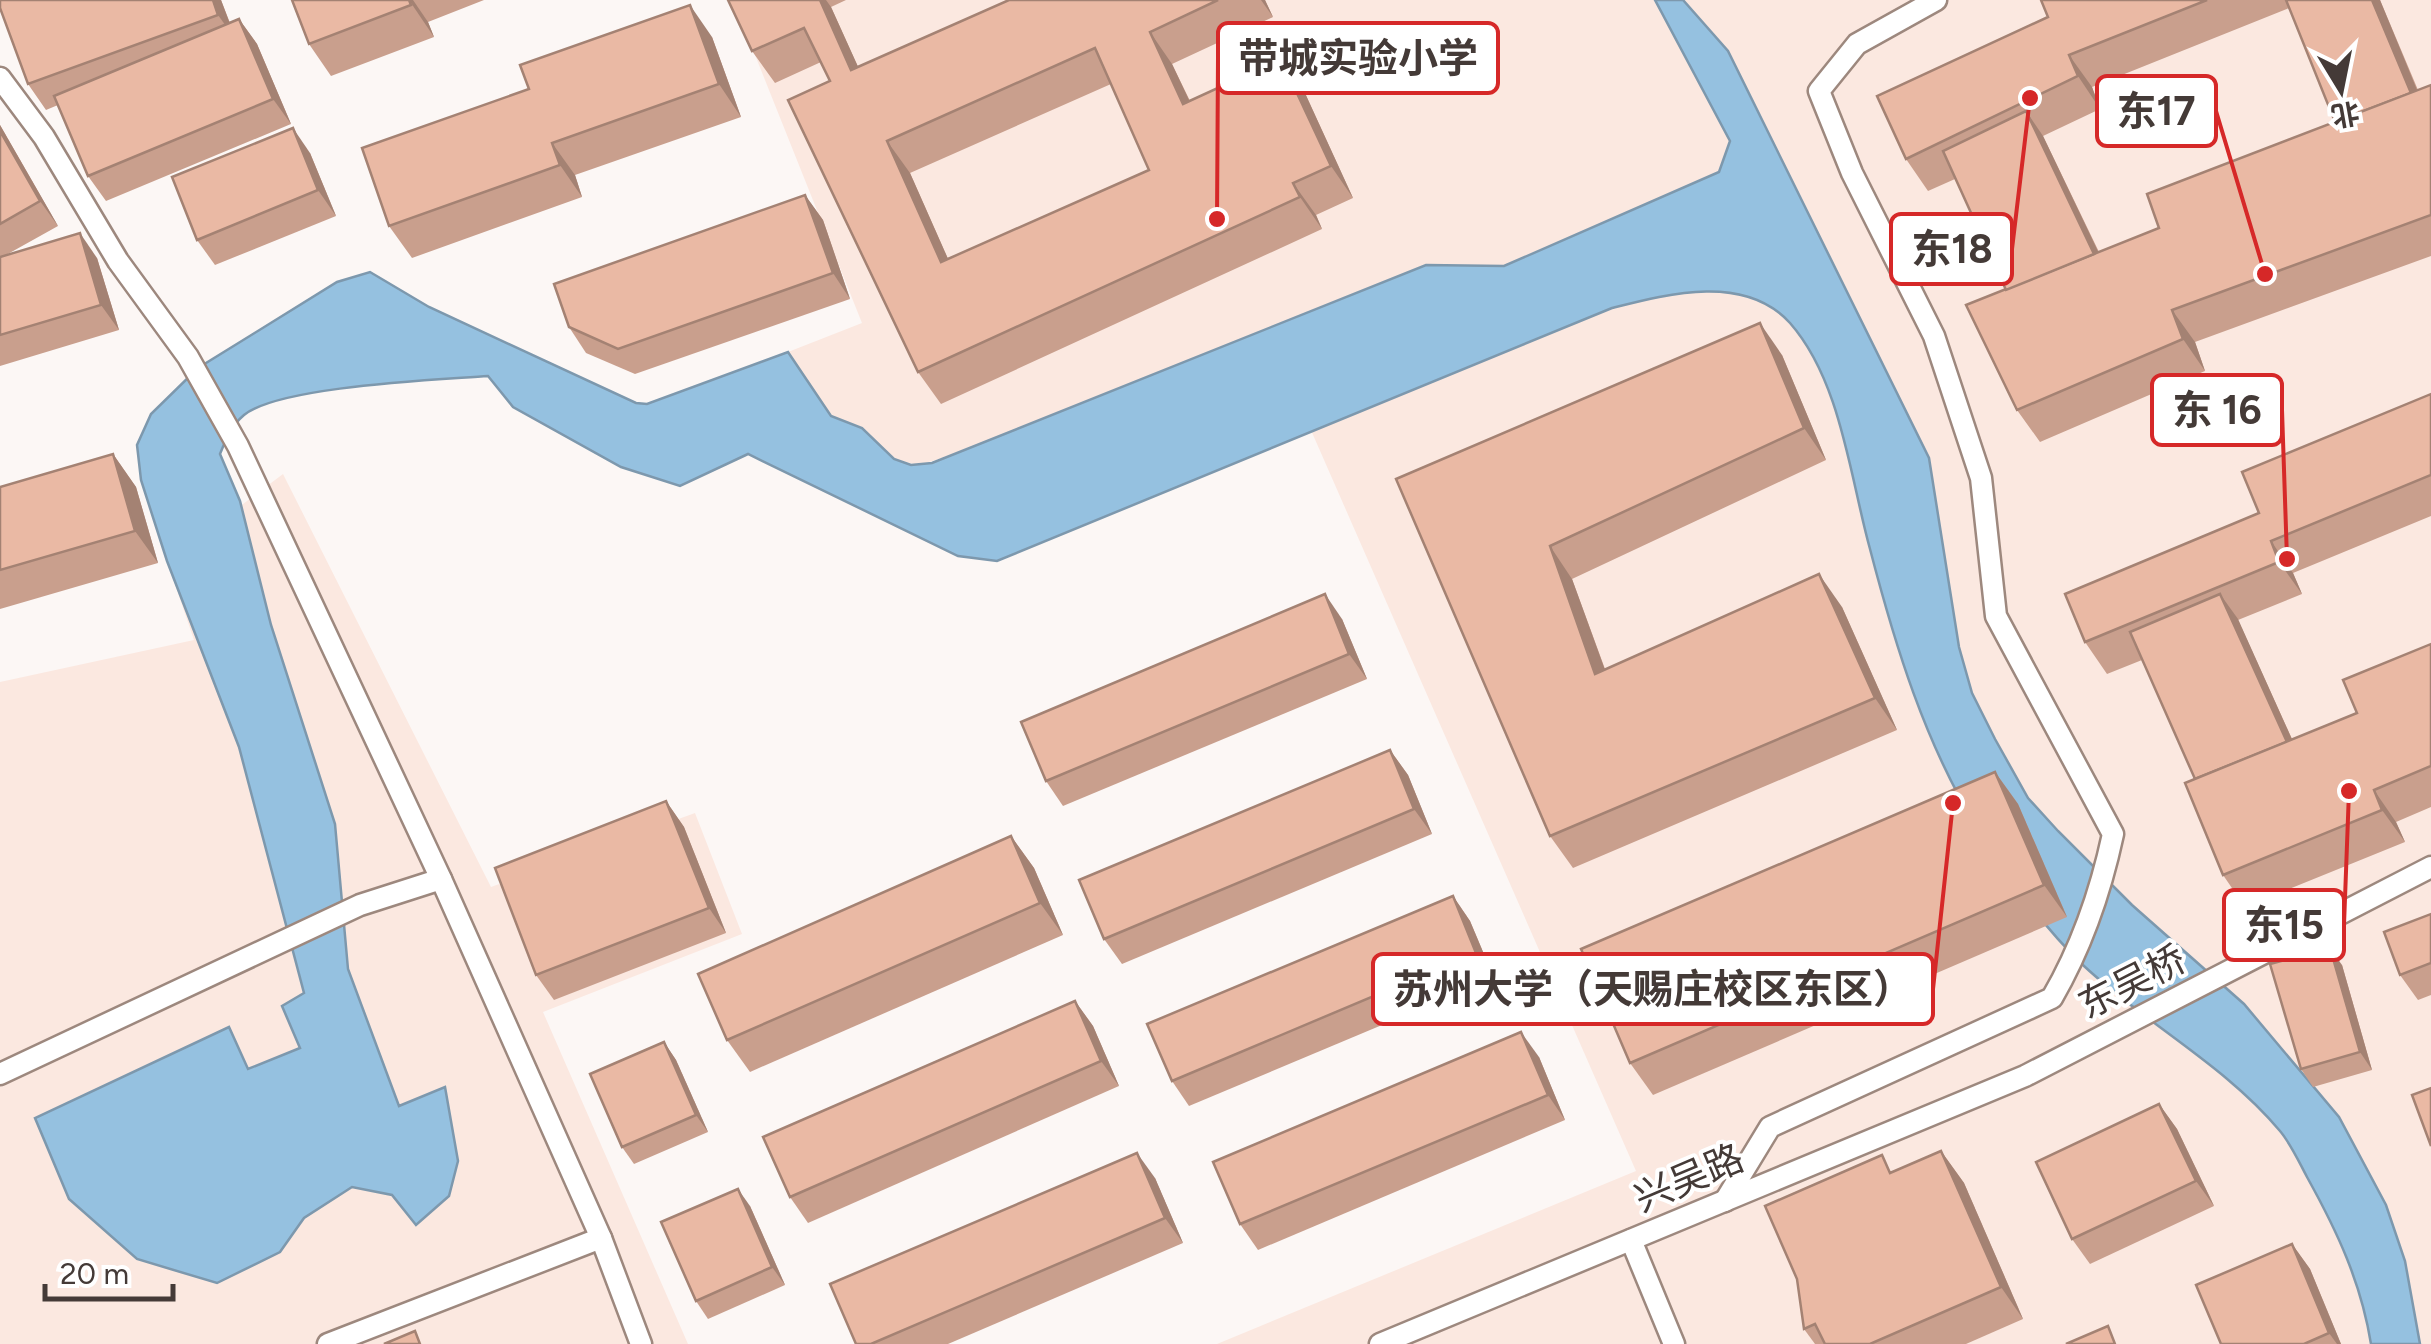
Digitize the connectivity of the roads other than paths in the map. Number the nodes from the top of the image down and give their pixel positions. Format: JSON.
{"nodes":[{"id":1,"x":1936,"y":0,"type":"edge"},
{"id":2,"x":0,"y":78,"type":"edge"},
{"id":3,"x":2431,"y":867,"type":"edge"},
{"id":4,"x":441,"y":879,"type":"junction"},
{"id":5,"x":0,"y":1074,"type":"edge"},
{"id":6,"x":2025,"y":1076,"type":"joint"},
{"id":7,"x":1725,"y":1201,"type":"junction"},
{"id":8,"x":601,"y":1238,"type":"junction"},
{"id":9,"x":1631,"y":1240,"type":"junction"},
{"id":10,"x":328,"y":1344,"type":"edge"},
{"id":11,"x":642,"y":1344,"type":"edge"},
{"id":12,"x":1380,"y":1344,"type":"edge"},
{"id":13,"x":1674,"y":1344,"type":"edge"}],
"edges":[{"from":1,"to":7,"type":"lane"},
{"from":2,"to":4,"type":"lane"},
{"from":3,"to":6,"type":"lane","name":"东吴桥"},
{"from":4,"to":5,"type":"lane"},
{"from":4,"to":8,"type":"lane"},
{"from":6,"to":7,"type":"lane","name":"兴吴路"},
{"from":7,"to":9,"type":"lane","name":"兴吴路"},
{"from":8,"to":10,"type":"lane"},
{"from":8,"to":11,"type":"lane"},
{"from":9,"to":12,"type":"lane","name":"兴吴路"},
{"from":9,"to":13,"type":"lane"}]}
